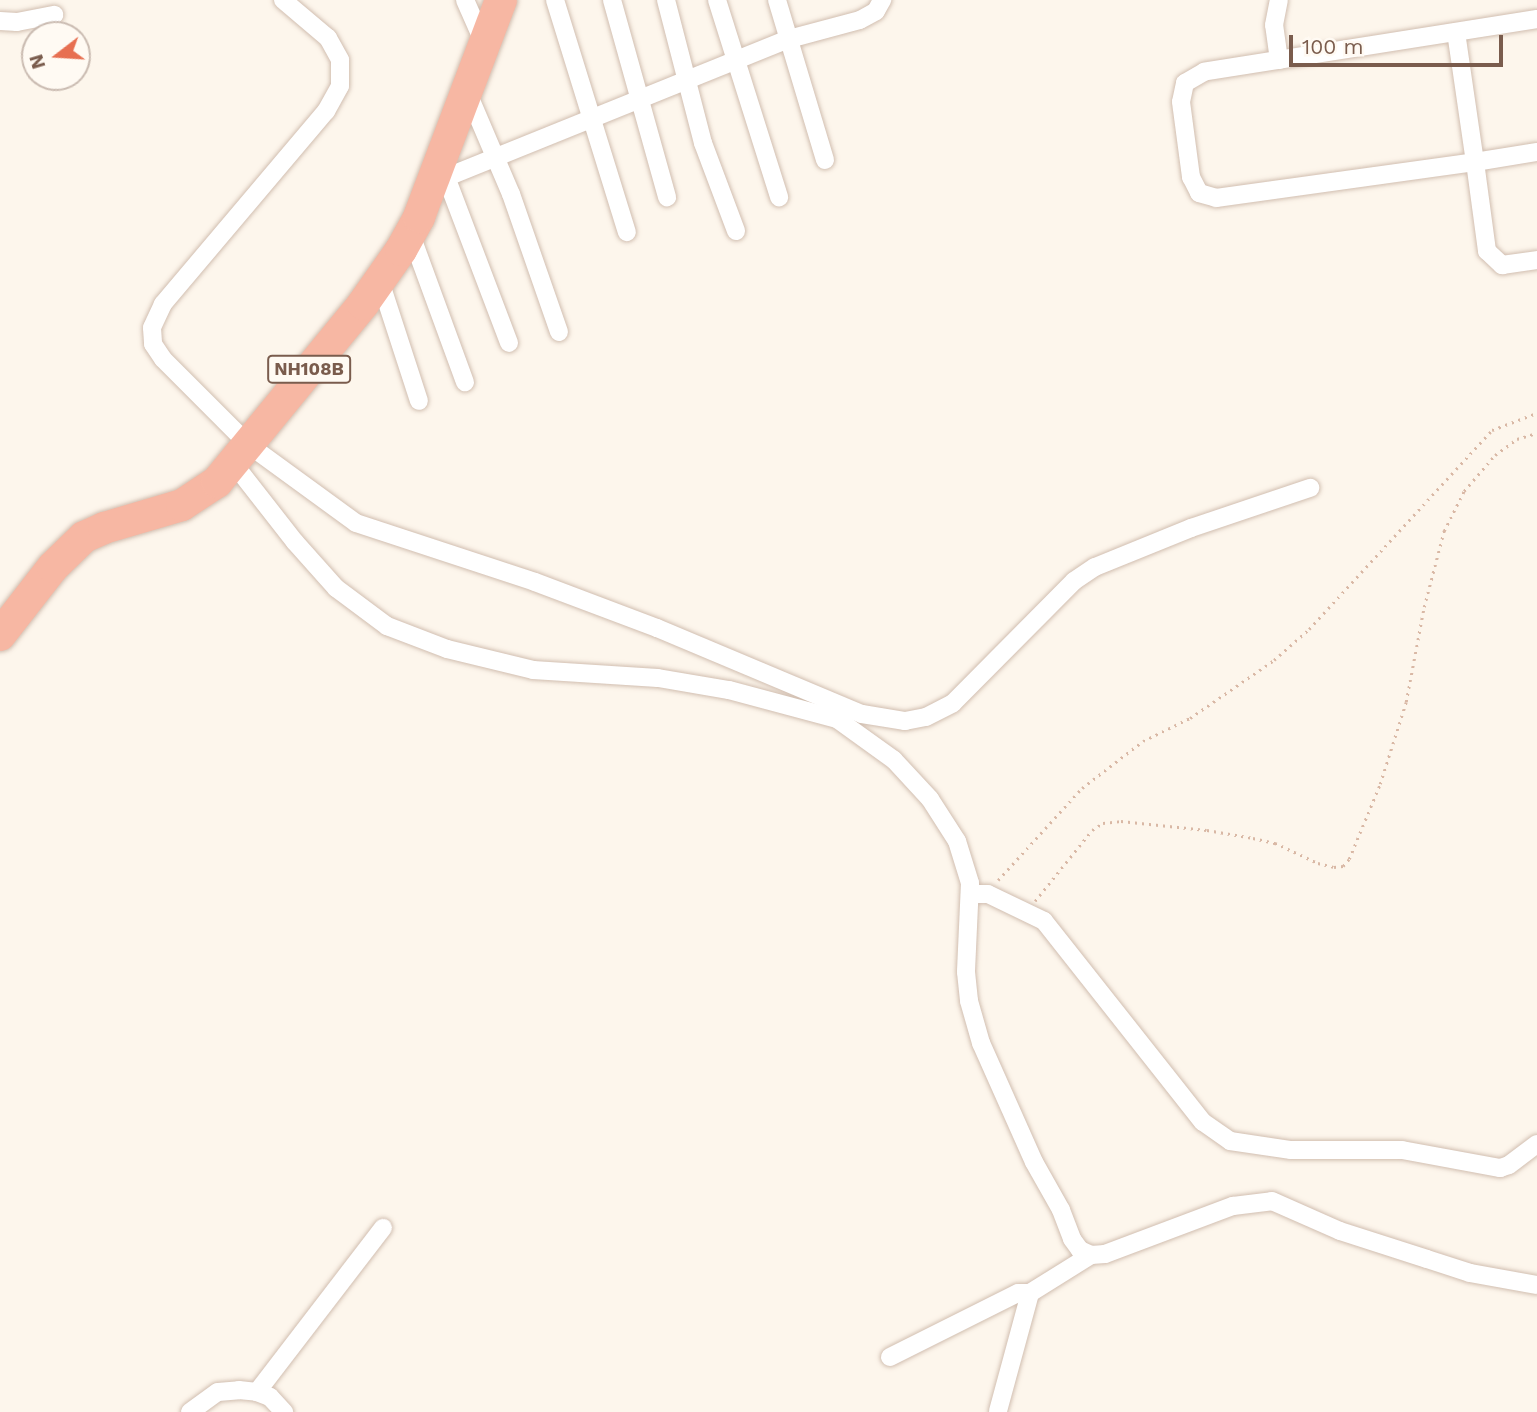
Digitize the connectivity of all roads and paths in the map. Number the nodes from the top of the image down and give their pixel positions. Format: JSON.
{"nodes":[{"id":1,"x":283,"y":0,"type":"edge"},
{"id":2,"x":465,"y":0,"type":"edge"},
{"id":3,"x":501,"y":0,"type":"edge"},
{"id":4,"x":555,"y":0,"type":"edge"},
{"id":5,"x":612,"y":0,"type":"edge"},
{"id":6,"x":666,"y":0,"type":"edge"},
{"id":7,"x":717,"y":0,"type":"edge"},
{"id":8,"x":777,"y":0,"type":"edge"},
{"id":9,"x":882,"y":0,"type":"edge"},
{"id":10,"x":1279,"y":0,"type":"edge"},
{"id":11,"x":54,"y":15,"type":"dead end"},
{"id":12,"x":1537,"y":19,"type":"edge"},
{"id":13,"x":0,"y":21,"type":"edge"},
{"id":14,"x":1456,"y":32,"type":"junction"},
{"id":15,"x":789,"y":39,"type":"junction"},
{"id":16,"x":484,"y":43,"type":"junction"},
{"id":17,"x":1279,"y":60,"type":"junction"},
{"id":18,"x":735,"y":61,"type":"junction"},
{"id":19,"x":688,"y":80,"type":"junction"},
{"id":20,"x":467,"y":91,"type":"junction"},
{"id":21,"x":639,"y":100,"type":"junction"},
{"id":22,"x":592,"y":119,"type":"junction"},
{"id":23,"x":1537,"y":152,"type":"edge"},
{"id":24,"x":497,"y":157,"type":"junction"},
{"id":25,"x":825,"y":160,"type":"dead end"},
{"id":26,"x":1475,"y":162,"type":"junction"},
{"id":27,"x":444,"y":171,"type":"junction"},
{"id":28,"x":667,"y":197,"type":"dead end"},
{"id":29,"x":779,"y":197,"type":"dead end"},
{"id":30,"x":736,"y":231,"type":"dead end"},
{"id":31,"x":410,"y":232,"type":"junction"},
{"id":32,"x":626,"y":232,"type":"dead end"},
{"id":33,"x":1537,"y":260,"type":"edge"},
{"id":34,"x":380,"y":281,"type":"junction"},
{"id":35,"x":559,"y":332,"type":"dead end"},
{"id":36,"x":509,"y":343,"type":"dead end"},
{"id":37,"x":465,"y":382,"type":"dead end"},
{"id":38,"x":419,"y":401,"type":"dead end"},
{"id":39,"x":1537,"y":413,"type":"edge"},
{"id":40,"x":1537,"y":433,"type":"edge"},
{"id":41,"x":242,"y":455,"type":"junction"},
{"id":42,"x":1310,"y":488,"type":"dead end"},
{"id":43,"x":0,"y":635,"type":"edge"},
{"id":44,"x":979,"y":894,"type":"junction"},
{"id":45,"x":1027,"y":911,"type":"junction"},
{"id":46,"x":1537,"y":1144,"type":"edge"},
{"id":47,"x":383,"y":1228,"type":"dead end"},
{"id":48,"x":1091,"y":1255,"type":"junction"},
{"id":49,"x":1537,"y":1285,"type":"edge"},
{"id":50,"x":1030,"y":1293,"type":"junction"},
{"id":51,"x":890,"y":1357,"type":"dead end"},
{"id":52,"x":257,"y":1392,"type":"junction"},
{"id":53,"x":998,"y":1411,"type":"edge"},
{"id":54,"x":190,"y":1412,"type":"edge"},
{"id":55,"x":284,"y":1412,"type":"edge"}],
"edges":[{"from":1,"to":41,"type":"street"},
{"from":2,"to":16,"type":"street"},
{"from":3,"to":16,"type":"highway","number":"NH108B"},
{"from":4,"to":22,"type":"street"},
{"from":5,"to":21,"type":"street"},
{"from":6,"to":19,"type":"street"},
{"from":7,"to":18,"type":"street"},
{"from":8,"to":15,"type":"street"},
{"from":9,"to":15,"type":"street"},
{"from":10,"to":17,"type":"street"},
{"from":11,"to":13,"type":"street"},
{"from":12,"to":14,"type":"street"},
{"from":14,"to":17,"type":"street"},
{"from":14,"to":26,"type":"street"},
{"from":15,"to":18,"type":"street"},
{"from":15,"to":25,"type":"street"},
{"from":16,"to":20,"type":"highway","number":"NH108B"},
{"from":17,"to":26,"type":"street"},
{"from":18,"to":19,"type":"street"},
{"from":18,"to":29,"type":"street"},
{"from":19,"to":21,"type":"street"},
{"from":19,"to":30,"type":"street"},
{"from":20,"to":24,"type":"street"},
{"from":20,"to":27,"type":"highway","number":"NH108B"},
{"from":21,"to":22,"type":"street"},
{"from":21,"to":28,"type":"street"},
{"from":22,"to":24,"type":"street"},
{"from":22,"to":32,"type":"street"},
{"from":23,"to":26,"type":"street"},
{"from":24,"to":27,"type":"street"},
{"from":24,"to":35,"type":"street"},
{"from":26,"to":33,"type":"street"},
{"from":27,"to":31,"type":"highway","number":"NH108B"},
{"from":27,"to":36,"type":"street"},
{"from":31,"to":34,"type":"highway","number":"NH108B"},
{"from":31,"to":37,"type":"street"},
{"from":34,"to":38,"type":"street"},
{"from":34,"to":41,"type":"highway","number":"NH108B"},
{"from":39,"to":44,"type":"path"},
{"from":40,"to":45,"type":"path"},
{"from":41,"to":42,"type":"street"},
{"from":41,"to":43,"type":"highway","number":"NH108B"},
{"from":41,"to":44,"type":"street"},
{"from":44,"to":45,"type":"street"},
{"from":44,"to":48,"type":"street"},
{"from":45,"to":46,"type":"street"},
{"from":47,"to":52,"type":"street"},
{"from":48,"to":49,"type":"street"},
{"from":48,"to":50,"type":"street"},
{"from":50,"to":51,"type":"street"},
{"from":50,"to":53,"type":"street"},
{"from":52,"to":54,"type":"street"},
{"from":52,"to":55,"type":"street"}]}
